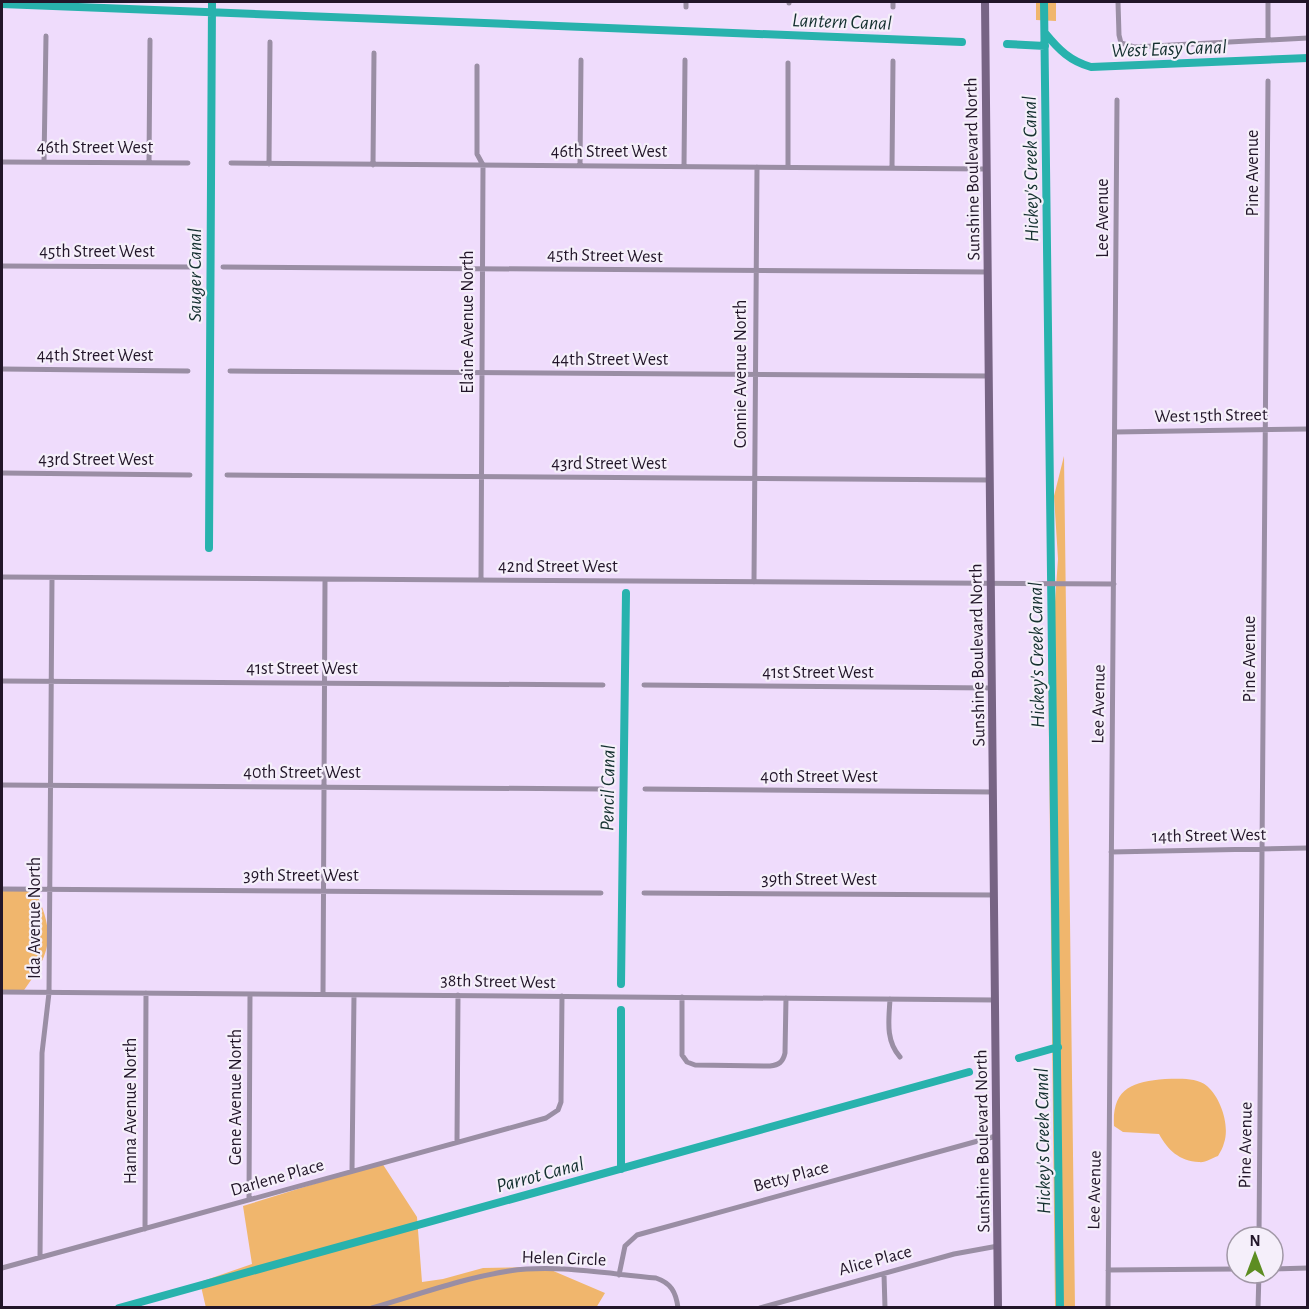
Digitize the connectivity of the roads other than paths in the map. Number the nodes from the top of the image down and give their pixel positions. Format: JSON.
{"nodes":[{"id":1,"x":985,"y":2,"type":"edge"},
{"id":2,"x":1118,"y":2,"type":"edge"},
{"id":3,"x":1268,"y":2,"type":"edge"},
{"id":4,"x":46,"y":36,"type":"dead end"},
{"id":5,"x":1308,"y":38,"type":"edge"},
{"id":6,"x":150,"y":40,"type":"dead end"},
{"id":7,"x":1268,"y":40,"type":"junction"},
{"id":8,"x":270,"y":42,"type":"dead end"},
{"id":9,"x":374,"y":53,"type":"dead end"},
{"id":10,"x":581,"y":60,"type":"dead end"},
{"id":11,"x":685,"y":60,"type":"dead end"},
{"id":12,"x":893,"y":61,"type":"dead end"},
{"id":13,"x":789,"y":63,"type":"dead end"},
{"id":14,"x":477,"y":66,"type":"dead end"},
{"id":15,"x":1268,"y":81,"type":"dead end"},
{"id":16,"x":1117,"y":100,"type":"dead end"},
{"id":17,"x":2,"y":162,"type":"edge"},
{"id":18,"x":44,"y":162,"type":"junction"},
{"id":19,"x":148,"y":163,"type":"junction"},
{"id":20,"x":188,"y":163,"type":"dead end"},
{"id":21,"x":231,"y":163,"type":"dead end"},
{"id":22,"x":269,"y":164,"type":"junction"},
{"id":23,"x":373,"y":165,"type":"junction"},
{"id":24,"x":483,"y":165,"type":"junction"},
{"id":25,"x":580,"y":166,"type":"junction"},
{"id":26,"x":684,"y":167,"type":"junction"},
{"id":27,"x":757,"y":167,"type":"junction"},
{"id":28,"x":788,"y":167,"type":"junction"},
{"id":29,"x":892,"y":168,"type":"junction"},
{"id":30,"x":987,"y":169,"type":"junction"},
{"id":31,"x":2,"y":266,"type":"edge"},
{"id":32,"x":191,"y":267,"type":"dead end"},
{"id":33,"x":223,"y":267,"type":"dead end"},
{"id":34,"x":482,"y":268,"type":"junction"},
{"id":35,"x":756,"y":271,"type":"junction"},
{"id":36,"x":988,"y":272,"type":"junction"},
{"id":37,"x":2,"y":369,"type":"edge"},
{"id":38,"x":188,"y":371,"type":"dead end"},
{"id":39,"x":230,"y":371,"type":"dead end"},
{"id":40,"x":481,"y":373,"type":"junction"},
{"id":41,"x":755,"y":375,"type":"junction"},
{"id":42,"x":989,"y":376,"type":"junction"},
{"id":43,"x":1266,"y":429,"type":"junction"},
{"id":44,"x":1308,"y":429,"type":"edge"},
{"id":45,"x":1115,"y":432,"type":"junction"},
{"id":46,"x":2,"y":473,"type":"edge"},
{"id":47,"x":190,"y":475,"type":"dead end"},
{"id":48,"x":227,"y":475,"type":"dead end"},
{"id":49,"x":481,"y":477,"type":"junction"},
{"id":50,"x":755,"y":478,"type":"junction"},
{"id":51,"x":990,"y":480,"type":"junction"},
{"id":52,"x":2,"y":577,"type":"edge"},
{"id":53,"x":52,"y":578,"type":"junction"},
{"id":54,"x":325,"y":580,"type":"junction"},
{"id":55,"x":481,"y":580,"type":"junction"},
{"id":56,"x":754,"y":582,"type":"junction"},
{"id":57,"x":991,"y":584,"type":"junction"},
{"id":58,"x":1114,"y":584,"type":"junction"},
{"id":59,"x":2,"y":681,"type":"edge"},
{"id":60,"x":51,"y":681,"type":"junction"},
{"id":61,"x":325,"y":683,"type":"junction"},
{"id":62,"x":603,"y":685,"type":"dead end"},
{"id":63,"x":644,"y":686,"type":"dead end"},
{"id":64,"x":992,"y":688,"type":"junction"},
{"id":65,"x":2,"y":785,"type":"edge"},
{"id":66,"x":50,"y":785,"type":"junction"},
{"id":67,"x":324,"y":787,"type":"junction"},
{"id":68,"x":602,"y":789,"type":"dead end"},
{"id":69,"x":645,"y":789,"type":"dead end"},
{"id":70,"x":993,"y":792,"type":"junction"},
{"id":71,"x":1263,"y":849,"type":"junction"},
{"id":72,"x":1308,"y":849,"type":"edge"},
{"id":73,"x":1111,"y":852,"type":"junction"},
{"id":74,"x":2,"y":889,"type":"edge"},
{"id":75,"x":49,"y":889,"type":"junction"},
{"id":76,"x":323,"y":890,"type":"junction"},
{"id":77,"x":601,"y":893,"type":"dead end"},
{"id":78,"x":644,"y":893,"type":"dead end"},
{"id":79,"x":994,"y":896,"type":"junction"},
{"id":80,"x":2,"y":992,"type":"edge"},
{"id":81,"x":49,"y":993,"type":"junction"},
{"id":82,"x":146,"y":993,"type":"junction"},
{"id":83,"x":250,"y":994,"type":"junction"},
{"id":84,"x":322,"y":995,"type":"junction"},
{"id":85,"x":354,"y":995,"type":"junction"},
{"id":86,"x":458,"y":995,"type":"junction"},
{"id":87,"x":562,"y":996,"type":"junction"},
{"id":88,"x":682,"y":997,"type":"junction"},
{"id":89,"x":786,"y":998,"type":"junction"},
{"id":90,"x":890,"y":999,"type":"junction"},
{"id":91,"x":995,"y":1000,"type":"junction"},
{"id":92,"x":900,"y":1057,"type":"dead end"},
{"id":93,"x":996,"y":1136,"type":"junction"},
{"id":94,"x":457,"y":1142,"type":"junction"},
{"id":95,"x":352,"y":1171,"type":"junction"},
{"id":96,"x":249,"y":1199,"type":"junction"},
{"id":97,"x":1259,"y":1225,"type":"edge"},
{"id":98,"x":145,"y":1229,"type":"junction"},
{"id":99,"x":998,"y":1246,"type":"junction"},
{"id":100,"x":40,"y":1257,"type":"junction"},
{"id":101,"x":2,"y":1268,"type":"edge"},
{"id":102,"x":1308,"y":1268,"type":"edge"},
{"id":103,"x":1225,"y":1269,"type":"edge"},
{"id":104,"x":1285,"y":1269,"type":"edge"},
{"id":105,"x":1108,"y":1270,"type":"junction"},
{"id":106,"x":884,"y":1274,"type":"junction"},
{"id":107,"x":619,"y":1275,"type":"junction"},
{"id":108,"x":1259,"y":1285,"type":"edge"},
{"id":109,"x":399,"y":1300,"type":"junction"},
{"id":110,"x":780,"y":1305,"type":"edge"},
{"id":111,"x":372,"y":1308,"type":"edge"},
{"id":112,"x":399,"y":1308,"type":"edge"},
{"id":113,"x":678,"y":1308,"type":"edge"},
{"id":114,"x":760,"y":1308,"type":"edge"},
{"id":115,"x":885,"y":1308,"type":"edge"},
{"id":116,"x":998,"y":1308,"type":"edge"},
{"id":117,"x":1108,"y":1308,"type":"edge"},
{"id":118,"x":1258,"y":1308,"type":"edge"}],
"edges":[{"from":1,"to":30,"type":"street","name":"Sunshine Boulevard North"},
{"from":2,"to":7,"type":"street"},
{"from":3,"to":7,"type":"street"},
{"from":4,"to":18,"type":"street"},
{"from":5,"to":7,"type":"street"},
{"from":6,"to":19,"type":"street"},
{"from":8,"to":22,"type":"street"},
{"from":9,"to":23,"type":"street"},
{"from":10,"to":25,"type":"street"},
{"from":11,"to":26,"type":"street"},
{"from":12,"to":29,"type":"street"},
{"from":13,"to":28,"type":"street"},
{"from":14,"to":24,"type":"street","name":"Elaine Avenue North"},
{"from":15,"to":43,"type":"street","name":"Pine Avenue"},
{"from":16,"to":45,"type":"street","name":"Lee Avenue"},
{"from":17,"to":18,"type":"street","name":"46th Street West"},
{"from":18,"to":19,"type":"street","name":"46th Street West"},
{"from":19,"to":20,"type":"street","name":"46th Street West"},
{"from":21,"to":22,"type":"street","name":"46th Street West"},
{"from":22,"to":23,"type":"street","name":"46th Street West"},
{"from":23,"to":24,"type":"street","name":"46th Street West"},
{"from":24,"to":25,"type":"street","name":"46th Street West"},
{"from":24,"to":34,"type":"street","name":"Elaine Avenue North"},
{"from":25,"to":26,"type":"street","name":"46th Street West"},
{"from":26,"to":27,"type":"street","name":"46th Street West"},
{"from":27,"to":28,"type":"street","name":"46th Street West"},
{"from":27,"to":35,"type":"street","name":"Connie Avenue North"},
{"from":28,"to":29,"type":"street","name":"46th Street West"},
{"from":29,"to":30,"type":"street","name":"46th Street West"},
{"from":30,"to":36,"type":"street","name":"Sunshine Boulevard North"},
{"from":31,"to":32,"type":"street","name":"45th Street West"},
{"from":33,"to":34,"type":"street","name":"45th Street West"},
{"from":34,"to":35,"type":"street","name":"45th Street West"},
{"from":34,"to":40,"type":"street","name":"Elaine Avenue North"},
{"from":35,"to":36,"type":"street","name":"45th Street West"},
{"from":35,"to":41,"type":"street","name":"Connie Avenue North"},
{"from":36,"to":42,"type":"street","name":"Sunshine Boulevard North"},
{"from":37,"to":38,"type":"street","name":"44th Street West"},
{"from":39,"to":40,"type":"street","name":"44th Street West"},
{"from":40,"to":41,"type":"street","name":"44th Street West"},
{"from":40,"to":49,"type":"street","name":"Elaine Avenue North"},
{"from":41,"to":42,"type":"street","name":"44th Street West"},
{"from":41,"to":50,"type":"street","name":"Connie Avenue North"},
{"from":42,"to":51,"type":"street","name":"Sunshine Boulevard North"},
{"from":43,"to":44,"type":"street","name":"West 15th Street"},
{"from":43,"to":45,"type":"street","name":"West 15th Street"},
{"from":43,"to":71,"type":"street","name":"Pine Avenue"},
{"from":45,"to":58,"type":"street","name":"Lee Avenue"},
{"from":46,"to":47,"type":"street","name":"43rd Street West"},
{"from":48,"to":49,"type":"street","name":"43rd Street West"},
{"from":49,"to":50,"type":"street","name":"43rd Street West"},
{"from":49,"to":55,"type":"street","name":"Elaine Avenue North"},
{"from":50,"to":51,"type":"street","name":"43rd Street West"},
{"from":50,"to":56,"type":"street","name":"Connie Avenue North"},
{"from":51,"to":57,"type":"street","name":"Sunshine Boulevard North"},
{"from":52,"to":53,"type":"street","name":"42nd Street West"},
{"from":53,"to":54,"type":"street","name":"42nd Street West"},
{"from":53,"to":60,"type":"street","name":"Ida Avenue North"},
{"from":54,"to":55,"type":"street","name":"42nd Street West"},
{"from":54,"to":61,"type":"street"},
{"from":55,"to":56,"type":"street","name":"42nd Street West"},
{"from":56,"to":57,"type":"street","name":"42nd Street West"},
{"from":57,"to":58,"type":"street","name":"42nd Street West"},
{"from":57,"to":64,"type":"street","name":"Sunshine Boulevard North"},
{"from":58,"to":73,"type":"street","name":"Lee Avenue"},
{"from":59,"to":60,"type":"street","name":"41st Street West"},
{"from":60,"to":61,"type":"street","name":"41st Street West"},
{"from":60,"to":66,"type":"street","name":"Ida Avenue North"},
{"from":61,"to":62,"type":"street","name":"41st Street West"},
{"from":61,"to":67,"type":"street"},
{"from":63,"to":64,"type":"street","name":"41st Street West"},
{"from":64,"to":70,"type":"street","name":"Sunshine Boulevard North"},
{"from":65,"to":66,"type":"street","name":"40th Street West"},
{"from":66,"to":67,"type":"street","name":"40th Street West"},
{"from":66,"to":75,"type":"street","name":"Ida Avenue North"},
{"from":67,"to":68,"type":"street","name":"40th Street West"},
{"from":67,"to":76,"type":"street"},
{"from":69,"to":70,"type":"street","name":"40th Street West"},
{"from":70,"to":79,"type":"street","name":"Sunshine Boulevard North"},
{"from":71,"to":72,"type":"street","name":"14th Street West"},
{"from":71,"to":73,"type":"street","name":"14th Street West"},
{"from":71,"to":97,"type":"street","name":"Pine Avenue"},
{"from":73,"to":105,"type":"street","name":"Lee Avenue"},
{"from":74,"to":75,"type":"street","name":"39th Street West"},
{"from":75,"to":76,"type":"street","name":"39th Street West"},
{"from":75,"to":81,"type":"street","name":"Ida Avenue North"},
{"from":76,"to":77,"type":"street","name":"39th Street West"},
{"from":76,"to":84,"type":"street"},
{"from":78,"to":79,"type":"street","name":"39th Street West"},
{"from":79,"to":91,"type":"street","name":"Sunshine Boulevard North"},
{"from":80,"to":81,"type":"street","name":"38th Street West"},
{"from":81,"to":82,"type":"street","name":"38th Street West"},
{"from":81,"to":100,"type":"street","name":"Ida Avenue North"},
{"from":82,"to":83,"type":"street","name":"38th Street West"},
{"from":82,"to":98,"type":"street","name":"Hanna Avenue North"},
{"from":83,"to":84,"type":"street","name":"38th Street West"},
{"from":83,"to":96,"type":"street","name":"Gene Avenue North"},
{"from":84,"to":85,"type":"street","name":"38th Street West"},
{"from":85,"to":86,"type":"street","name":"38th Street West"},
{"from":85,"to":95,"type":"street"},
{"from":86,"to":87,"type":"street","name":"38th Street West"},
{"from":86,"to":94,"type":"street"},
{"from":87,"to":88,"type":"street","name":"38th Street West"},
{"from":87,"to":94,"type":"street","name":"Darlene Place"},
{"from":88,"to":89,"type":"street","name":"38th Street West"},
{"from":88,"to":89,"type":"street"},
{"from":89,"to":90,"type":"street","name":"38th Street West"},
{"from":90,"to":91,"type":"street","name":"38th Street West"},
{"from":90,"to":92,"type":"street"},
{"from":91,"to":93,"type":"street","name":"Sunshine Boulevard North"},
{"from":93,"to":99,"type":"street","name":"Sunshine Boulevard North"},
{"from":93,"to":107,"type":"street","name":"Betty Place"},
{"from":94,"to":95,"type":"street","name":"Darlene Place"},
{"from":95,"to":96,"type":"street","name":"Darlene Place"},
{"from":96,"to":98,"type":"street","name":"Darlene Place"},
{"from":98,"to":100,"type":"street","name":"Darlene Place"},
{"from":99,"to":106,"type":"street","name":"Alice Place"},
{"from":99,"to":116,"type":"street","name":"Sunshine Boulevard North"},
{"from":100,"to":101,"type":"street","name":"Darlene Place"},
{"from":102,"to":104,"type":"street"},
{"from":103,"to":105,"type":"street"},
{"from":105,"to":117,"type":"street","name":"Lee Avenue"},
{"from":106,"to":110,"type":"street","name":"Alice Place"},
{"from":106,"to":115,"type":"street"},
{"from":107,"to":109,"type":"street","name":"Helen Circle"},
{"from":107,"to":113,"type":"street","name":"Helen Circle"},
{"from":108,"to":118,"type":"street"},
{"from":109,"to":111,"type":"street","name":"Helen Circle"},
{"from":109,"to":112,"type":"street"},
{"from":110,"to":114,"type":"street","name":"Alice Place"}]}
